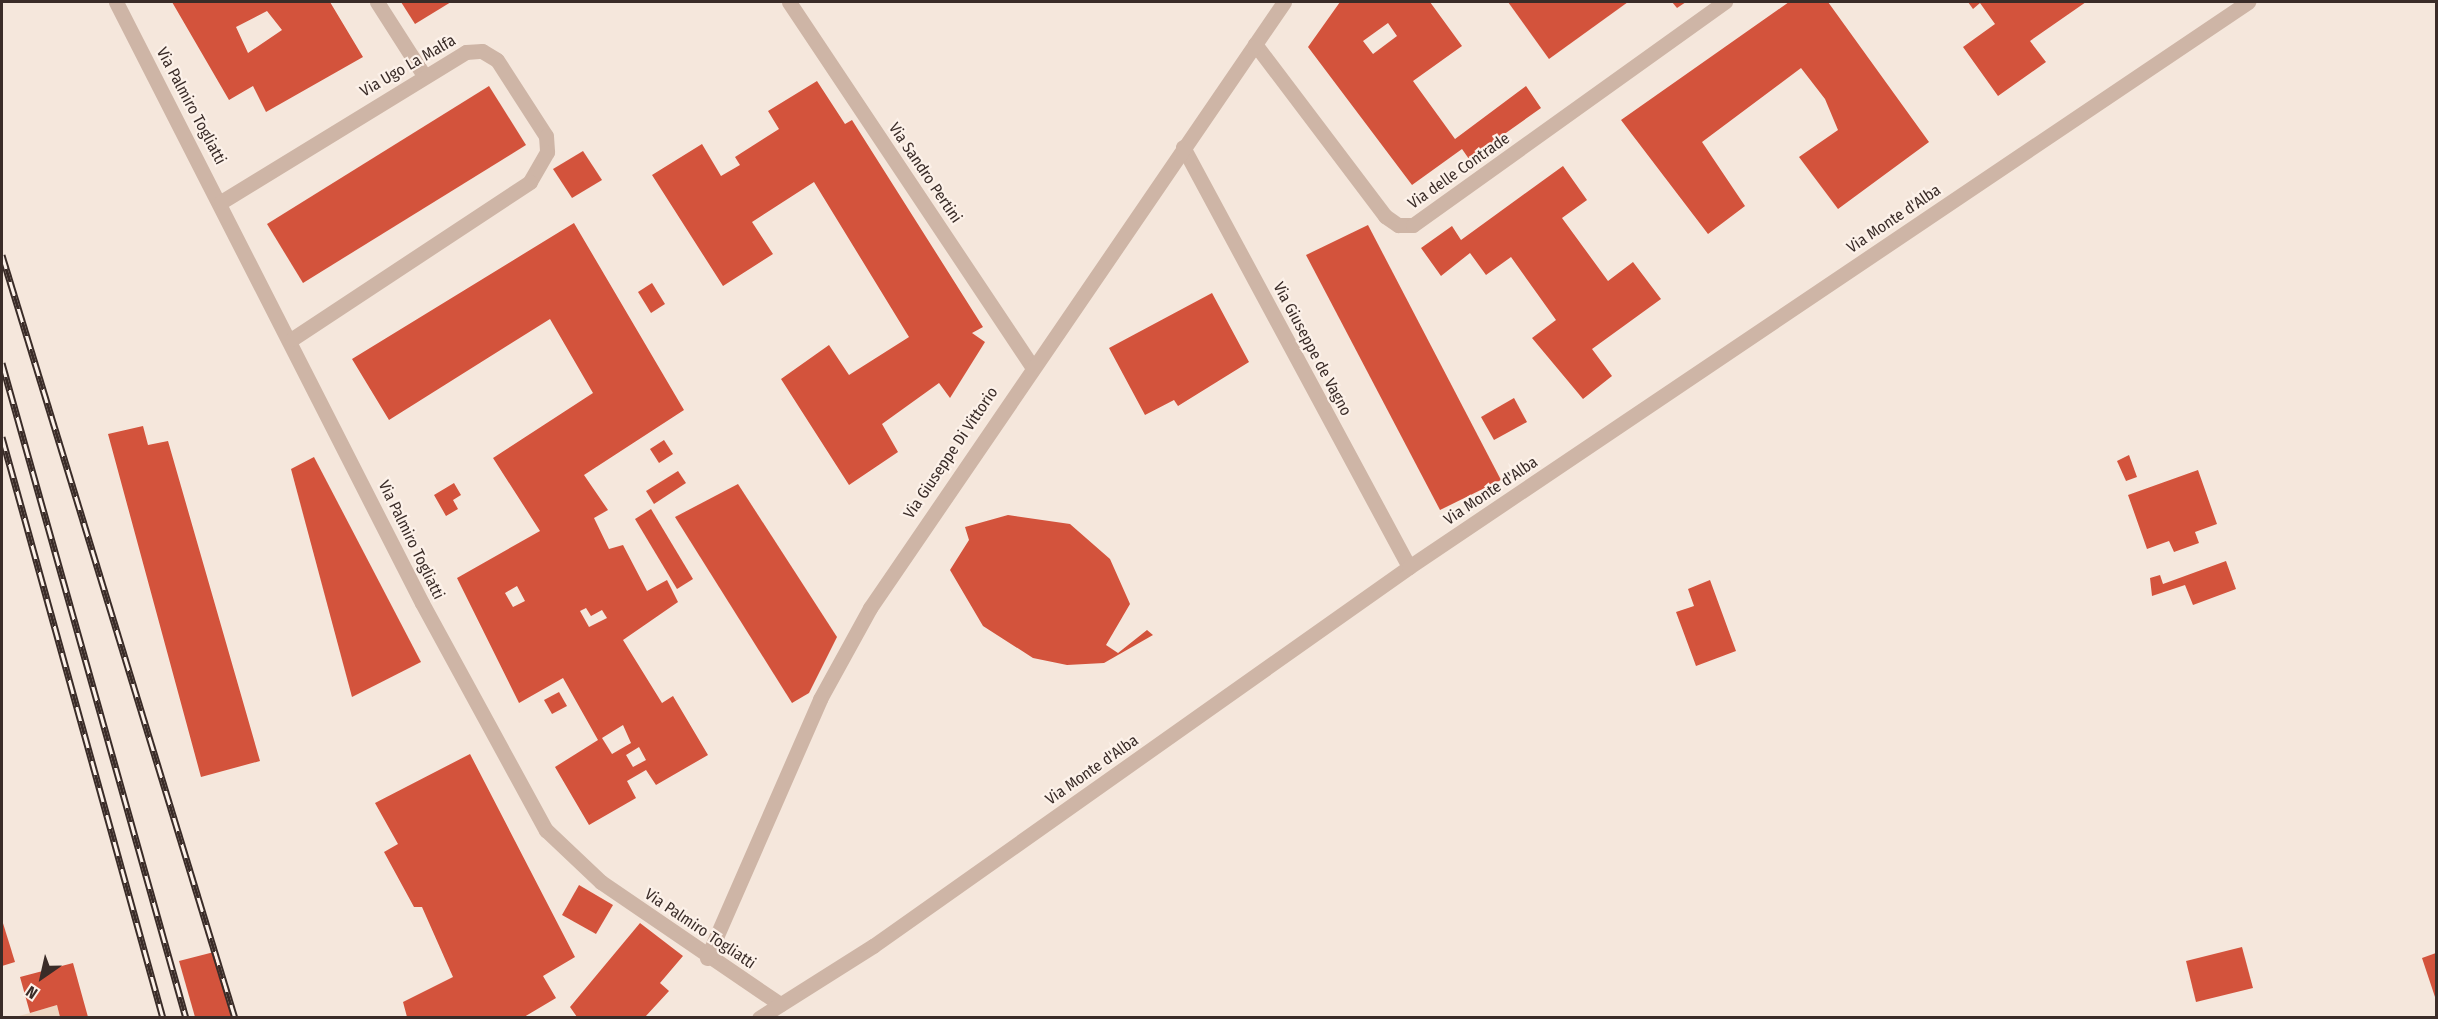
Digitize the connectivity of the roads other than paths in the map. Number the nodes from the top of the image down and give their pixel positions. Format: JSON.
{"nodes":[{"id":1,"x":116,"y":2,"type":"edge"},
{"id":2,"x":377,"y":2,"type":"edge"},
{"id":3,"x":789,"y":2,"type":"edge"},
{"id":4,"x":1284,"y":2,"type":"edge"},
{"id":5,"x":1725,"y":2,"type":"edge"},
{"id":6,"x":2248,"y":2,"type":"edge"},
{"id":7,"x":1255,"y":44,"type":"junction"},
{"id":8,"x":423,"y":74,"type":"junction"},
{"id":9,"x":1183,"y":147,"type":"junction"},
{"id":10,"x":221,"y":202,"type":"junction"},
{"id":11,"x":292,"y":339,"type":"junction"},
{"id":12,"x":1031,"y":365,"type":"junction"},
{"id":13,"x":1409,"y":567,"type":"junction"},
{"id":14,"x":707,"y":958,"type":"junction"},
{"id":15,"x":780,"y":1004,"type":"junction"},
{"id":16,"x":759,"y":1017,"type":"edge"}],
"edges":[{"from":1,"to":10,"type":"street","name":"Via Palmiro Togliatti"},
{"from":2,"to":8,"type":"street"},
{"from":3,"to":12,"type":"street","name":"Via Sandro Pertini"},
{"from":4,"to":7,"type":"street","name":"Via Giuseppe Di Vittorio"},
{"from":5,"to":7,"type":"street","name":"Via delle Contrade"},
{"from":6,"to":13,"type":"street","name":"Via Monte d'Alba"},
{"from":7,"to":9,"type":"street","name":"Via Giuseppe Di Vittorio"},
{"from":8,"to":10,"type":"street","name":"Via Ugo La Malfa"},
{"from":8,"to":11,"type":"street","name":"Via Ugo La Malfa"},
{"from":9,"to":12,"type":"street","name":"Via Giuseppe Di Vittorio"},
{"from":9,"to":13,"type":"street","name":"Via Giuseppe de Vagno"},
{"from":10,"to":11,"type":"street","name":"Via Palmiro Togliatti"},
{"from":11,"to":14,"type":"street","name":"Via Palmiro Togliatti"},
{"from":12,"to":14,"type":"street","name":"Via Giuseppe Di Vittorio"},
{"from":13,"to":15,"type":"street","name":"Via Monte d'Alba"},
{"from":14,"to":15,"type":"street","name":"Via Palmiro Togliatti"},
{"from":15,"to":16,"type":"street","name":"Via Monte d'Alba"}]}
